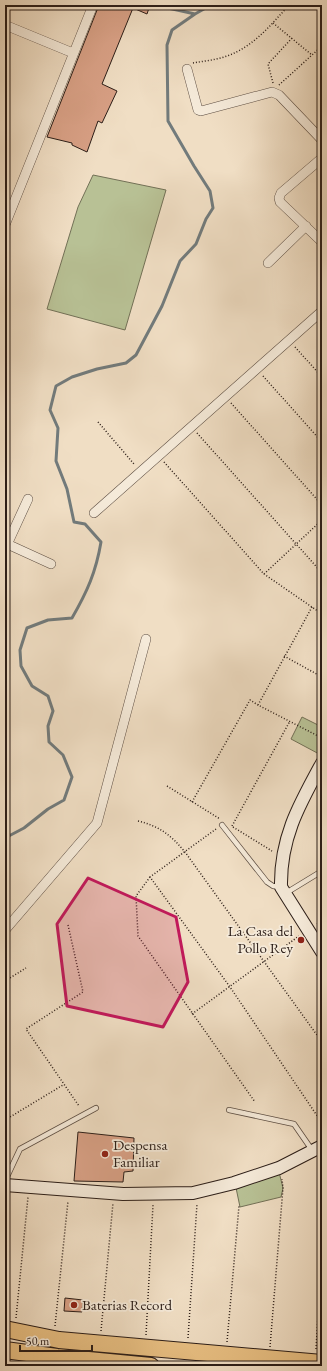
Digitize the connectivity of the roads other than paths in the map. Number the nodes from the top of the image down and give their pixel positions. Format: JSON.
{"nodes":[{"id":1,"x":93,"y":5,"type":"edge"},
{"id":2,"x":5,"y":25,"type":"edge"},
{"id":3,"x":73,"y":53,"type":"junction"},
{"id":4,"x":187,"y":66,"type":"road end"},
{"id":5,"x":322,"y":140,"type":"edge"},
{"id":6,"x":322,"y":158,"type":"edge"},
{"id":7,"x":5,"y":225,"type":"edge"},
{"id":8,"x":306,"y":226,"type":"junction"},
{"id":9,"x":322,"y":242,"type":"edge"},
{"id":10,"x":268,"y":263,"type":"dead end"},
{"id":11,"x":322,"y":312,"type":"edge"},
{"id":12,"x":28,"y":499,"type":"dead end"},
{"id":13,"x":94,"y":513,"type":"dead end"},
{"id":14,"x":6,"y":546,"type":"edge"},
{"id":15,"x":51,"y":564,"type":"dead end"},
{"id":16,"x":146,"y":639,"type":"dead end"},
{"id":17,"x":322,"y":763,"type":"edge"},
{"id":18,"x":222,"y":825,"type":"road end"},
{"id":19,"x":322,"y":871,"type":"edge"},
{"id":20,"x":283,"y":890,"type":"junction"},
{"id":21,"x":5,"y":930,"type":"edge"},
{"id":22,"x":322,"y":952,"type":"edge"},
{"id":23,"x":96,"y":1108,"type":"dead end"},
{"id":24,"x":229,"y":1110,"type":"dead end"},
{"id":25,"x":317,"y":1148,"type":"edge"},
{"id":26,"x":5,"y":1181,"type":"edge"},
{"id":27,"x":5,"y":1185,"type":"edge"},
{"id":28,"x":5,"y":1329,"type":"edge"},
{"id":29,"x":5,"y":1350,"type":"edge"},
{"id":30,"x":322,"y":1363,"type":"edge"},
{"id":31,"x":99,"y":1364,"type":"edge"},
{"id":32,"x":148,"y":1366,"type":"edge"},
{"id":33,"x":151,"y":1366,"type":"edge"}],
"edges":[{"from":1,"to":3,"type":"street"},
{"from":2,"to":3,"type":"street"},
{"from":3,"to":7,"type":"street"},
{"from":4,"to":5,"type":"street"},
{"from":6,"to":8,"type":"street"},
{"from":8,"to":9,"type":"street"},
{"from":8,"to":10,"type":"street"},
{"from":11,"to":13,"type":"street"},
{"from":12,"to":14,"type":"street"},
{"from":14,"to":15,"type":"street"},
{"from":16,"to":21,"type":"street"},
{"from":17,"to":20,"type":"street"},
{"from":18,"to":20,"type":"lane"},
{"from":19,"to":20,"type":"lane"},
{"from":20,"to":22,"type":"street"},
{"from":23,"to":26,"type":"lane"},
{"from":24,"to":25,"type":"lane"},
{"from":25,"to":27,"type":"street"},
{"from":28,"to":30,"type":"highway"},
{"from":29,"to":31,"type":"highway"},
{"from":31,"to":32,"type":"highway"},
{"from":32,"to":33,"type":"highway"}]}
